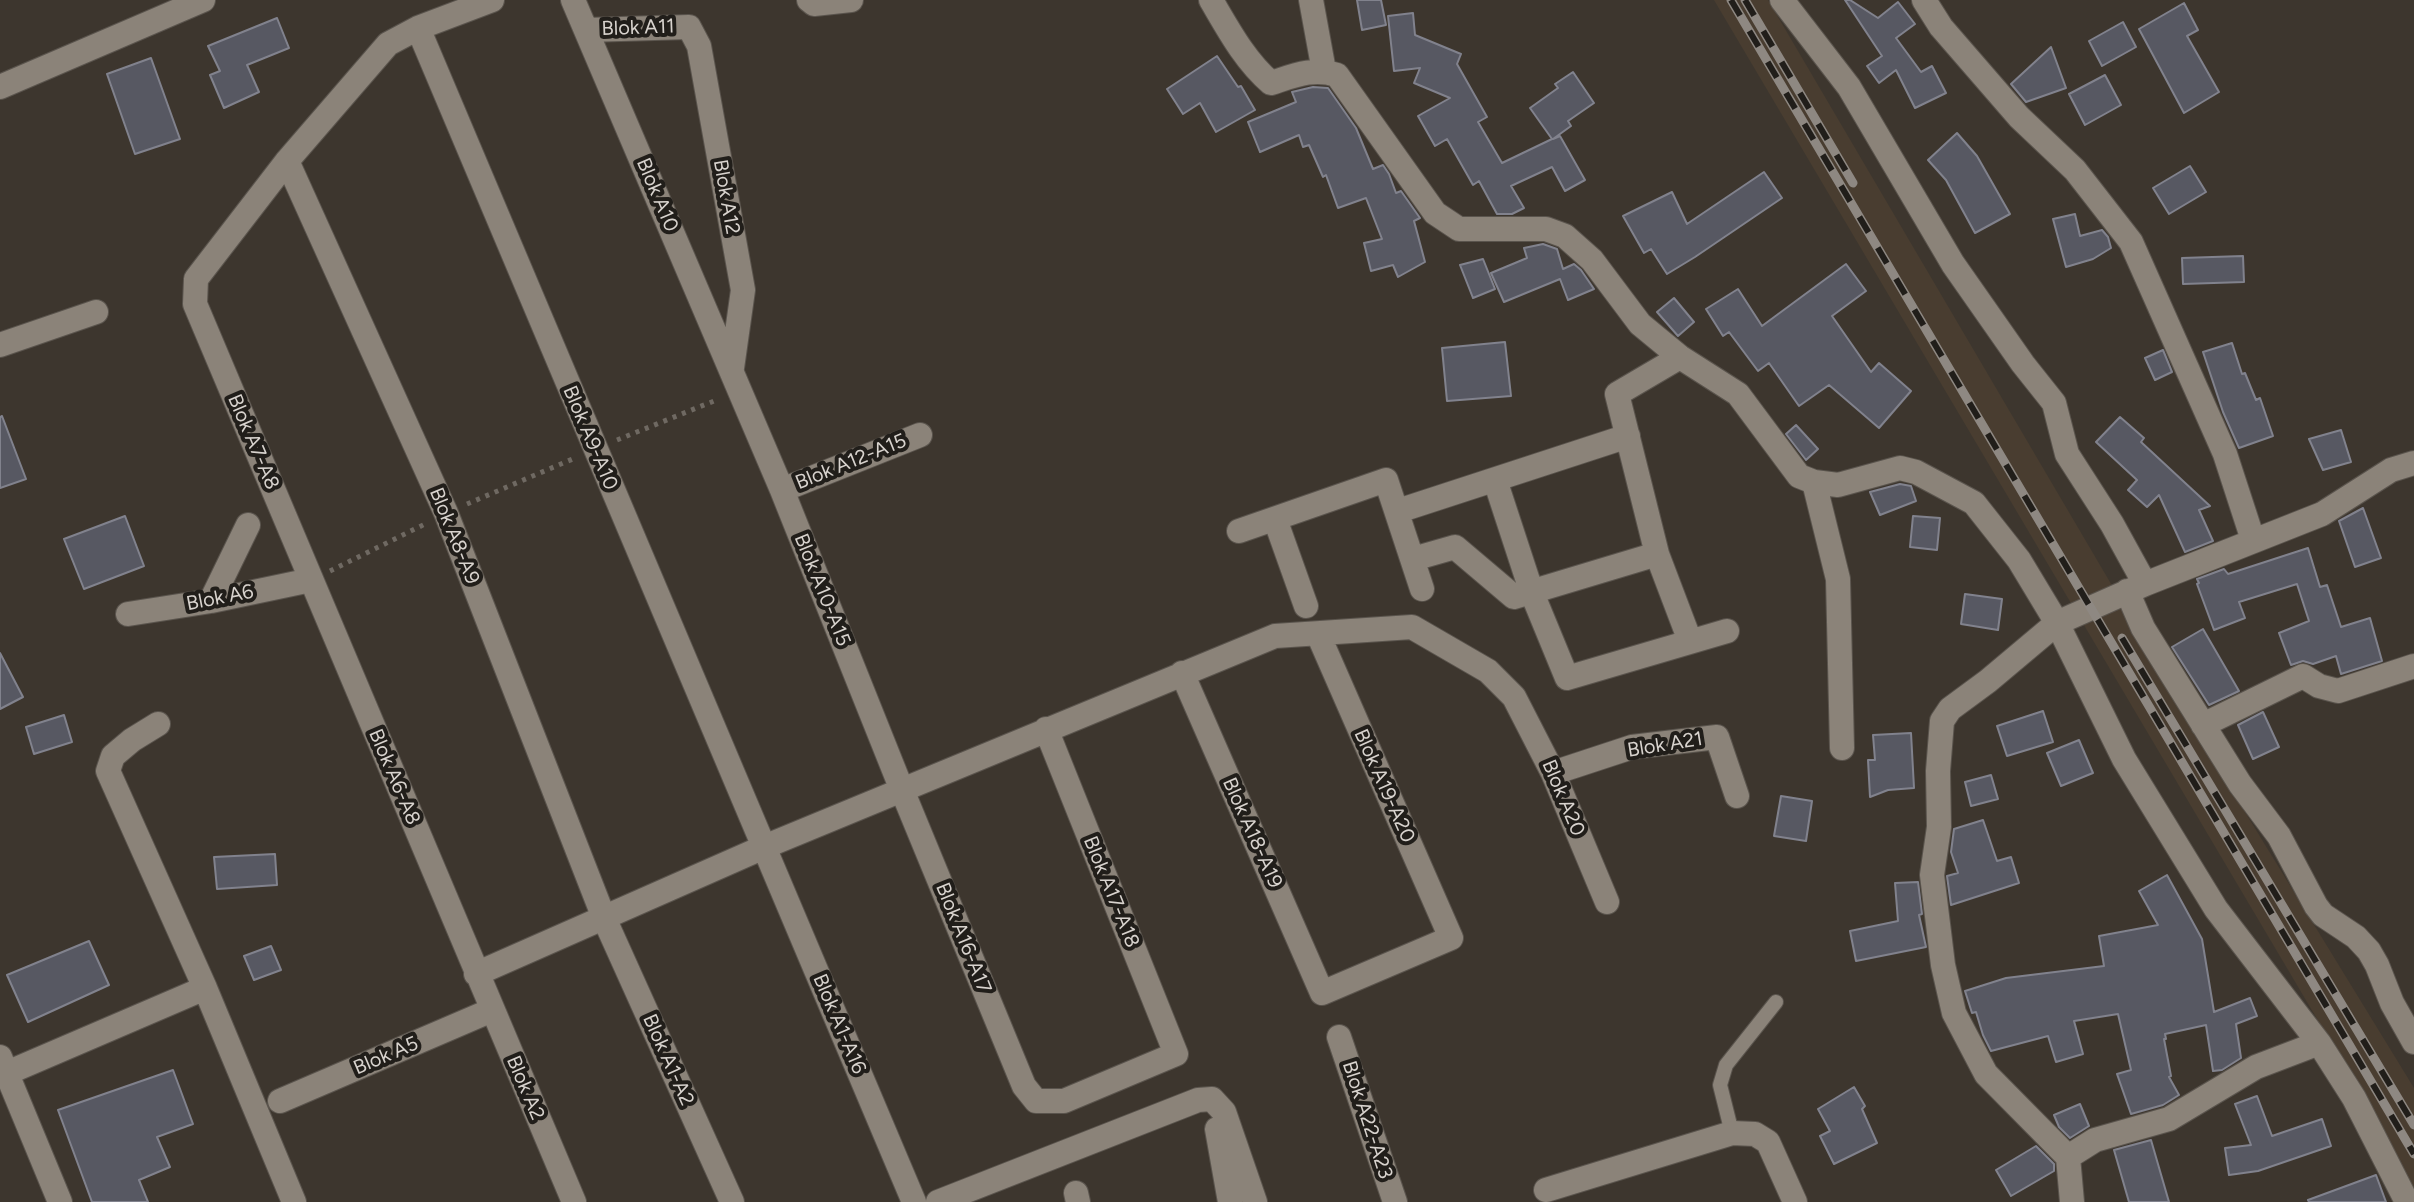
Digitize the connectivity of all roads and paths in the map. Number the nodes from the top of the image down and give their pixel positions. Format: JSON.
{"nodes":[{"id":1,"x":203,"y":0,"type":"edge"},
{"id":2,"x":492,"y":0,"type":"edge"},
{"id":3,"x":573,"y":0,"type":"edge"},
{"id":4,"x":809,"y":0,"type":"edge"},
{"id":5,"x":851,"y":0,"type":"edge"},
{"id":6,"x":1211,"y":0,"type":"edge"},
{"id":7,"x":1311,"y":0,"type":"edge"},
{"id":8,"x":1782,"y":0,"type":"edge"},
{"id":9,"x":1924,"y":0,"type":"edge"},
{"id":10,"x":689,"y":27,"type":"joint"},
{"id":11,"x":418,"y":28,"type":"junction"},
{"id":12,"x":586,"y":30,"type":"junction"},
{"id":13,"x":1324,"y":71,"type":"junction"},
{"id":14,"x":0,"y":87,"type":"edge"},
{"id":15,"x":287,"y":161,"type":"junction"},
{"id":16,"x":96,"y":312,"type":"dead end"},
{"id":17,"x":0,"y":345,"type":"edge"},
{"id":18,"x":1680,"y":357,"type":"junction"},
{"id":19,"x":735,"y":381,"type":"junction"},
{"id":20,"x":920,"y":435,"type":"dead end"},
{"id":21,"x":1628,"y":436,"type":"junction"},
{"id":22,"x":594,"y":449,"type":"junction"},
{"id":23,"x":2414,"y":463,"type":"edge"},
{"id":24,"x":1495,"y":480,"type":"junction"},
{"id":25,"x":1814,"y":482,"type":"junction"},
{"id":26,"x":782,"y":490,"type":"junction"},
{"id":27,"x":1398,"y":511,"type":"junction"},
{"id":28,"x":446,"y":513,"type":"junction"},
{"id":29,"x":1275,"y":519,"type":"junction"},
{"id":30,"x":248,"y":525,"type":"dead end"},
{"id":31,"x":1239,"y":531,"type":"dead end"},
{"id":32,"x":2253,"y":540,"type":"junction"},
{"id":33,"x":1657,"y":554,"type":"junction"},
{"id":34,"x":1413,"y":559,"type":"junction"},
{"id":35,"x":311,"y":580,"type":"junction"},
{"id":36,"x":2136,"y":588,"type":"junction"},
{"id":37,"x":1422,"y":589,"type":"dead end"},
{"id":38,"x":1532,"y":593,"type":"junction"},
{"id":39,"x":211,"y":601,"type":"junction"},
{"id":40,"x":1306,"y":606,"type":"dead end"},
{"id":41,"x":128,"y":614,"type":"dead end"},
{"id":42,"x":2057,"y":623,"type":"junction"},
{"id":43,"x":1727,"y":631,"type":"dead end"},
{"id":44,"x":1318,"y":634,"type":"junction"},
{"id":45,"x":1690,"y":641,"type":"junction"},
{"id":46,"x":2414,"y":666,"type":"edge"},
{"id":47,"x":1182,"y":673,"type":"junction"},
{"id":48,"x":158,"y":724,"type":"dead end"},
{"id":49,"x":2203,"y":725,"type":"junction"},
{"id":50,"x":1046,"y":729,"type":"junction"},
{"id":51,"x":1842,"y":748,"type":"dead end"},
{"id":52,"x":1553,"y":773,"type":"junction"},
{"id":53,"x":902,"y":790,"type":"junction"},
{"id":54,"x":1737,"y":796,"type":"dead end"},
{"id":55,"x":764,"y":847,"type":"junction"},
{"id":56,"x":1607,"y":902,"type":"dead end"},
{"id":57,"x":604,"y":918,"type":"junction"},
{"id":58,"x":476,"y":974,"type":"junction"},
{"id":59,"x":205,"y":988,"type":"junction"},
{"id":60,"x":1322,"y":993,"type":"joint"},
{"id":61,"x":1776,"y":1002,"type":"dead end"},
{"id":62,"x":492,"y":1010,"type":"junction"},
{"id":63,"x":1339,"y":1037,"type":"dead end"},
{"id":64,"x":2414,"y":1042,"type":"edge"},
{"id":65,"x":2319,"y":1043,"type":"junction"},
{"id":66,"x":5,"y":1078,"type":"edge"},
{"id":67,"x":1024,"y":1086,"type":"joint"},
{"id":68,"x":280,"y":1101,"type":"dead end"},
{"id":69,"x":1218,"y":1106,"type":"junction"},
{"id":70,"x":1732,"y":1133,"type":"junction"},
{"id":71,"x":2068,"y":1157,"type":"junction"},
{"id":72,"x":1546,"y":1190,"type":"dead end"},
{"id":73,"x":60,"y":1202,"type":"edge"},
{"id":74,"x":294,"y":1202,"type":"edge"},
{"id":75,"x":574,"y":1202,"type":"edge"},
{"id":76,"x":732,"y":1202,"type":"edge"},
{"id":77,"x":914,"y":1202,"type":"edge"},
{"id":78,"x":938,"y":1202,"type":"edge"},
{"id":79,"x":1230,"y":1202,"type":"edge"},
{"id":80,"x":1255,"y":1202,"type":"edge"},
{"id":81,"x":1395,"y":1202,"type":"edge"},
{"id":82,"x":1795,"y":1202,"type":"edge"},
{"id":83,"x":2072,"y":1202,"type":"edge"},
{"id":84,"x":2407,"y":1202,"type":"edge"}],
"edges":[{"from":1,"to":14,"type":"street"},
{"from":2,"to":11,"type":"street"},
{"from":3,"to":12,"type":"street","name":"Blok A10"},
{"from":4,"to":5,"type":"street"},
{"from":6,"to":13,"type":"street"},
{"from":7,"to":13,"type":"street"},
{"from":8,"to":36,"type":"street"},
{"from":9,"to":32,"type":"street"},
{"from":10,"to":12,"type":"street","name":"Blok A11"},
{"from":10,"to":19,"type":"street","name":"Blok A12"},
{"from":11,"to":15,"type":"street"},
{"from":11,"to":22,"type":"street","name":"Blok A9-A10"},
{"from":12,"to":19,"type":"street","name":"Blok A10"},
{"from":13,"to":18,"type":"street"},
{"from":15,"to":28,"type":"street","name":"Blok A8-A9"},
{"from":15,"to":35,"type":"street","name":"Blok A7-A8"},
{"from":16,"to":17,"type":"street"},
{"from":18,"to":21,"type":"street"},
{"from":18,"to":25,"type":"street"},
{"from":19,"to":22,"type":"path"},
{"from":19,"to":26,"type":"street","name":"Blok A10-A15"},
{"from":20,"to":26,"type":"street","name":"Blok A12-A15"},
{"from":21,"to":24,"type":"street"},
{"from":21,"to":33,"type":"street"},
{"from":22,"to":28,"type":"path"},
{"from":22,"to":55,"type":"street","name":"Blok A9-A10"},
{"from":23,"to":32,"type":"street"},
{"from":24,"to":27,"type":"street"},
{"from":24,"to":38,"type":"street"},
{"from":25,"to":42,"type":"street"},
{"from":25,"to":51,"type":"street"},
{"from":26,"to":53,"type":"street","name":"Blok A10-A15"},
{"from":27,"to":29,"type":"street"},
{"from":27,"to":34,"type":"street"},
{"from":28,"to":35,"type":"path"},
{"from":28,"to":57,"type":"street","name":"Blok A8-A9"},
{"from":29,"to":31,"type":"street"},
{"from":29,"to":40,"type":"street"},
{"from":30,"to":39,"type":"street"},
{"from":32,"to":36,"type":"street"},
{"from":33,"to":38,"type":"street"},
{"from":33,"to":45,"type":"street"},
{"from":34,"to":37,"type":"street"},
{"from":34,"to":38,"type":"street"},
{"from":35,"to":39,"type":"street","name":"Blok A6"},
{"from":35,"to":58,"type":"street","name":"Blok A6-A8"},
{"from":36,"to":42,"type":"street"},
{"from":36,"to":49,"type":"street"},
{"from":38,"to":45,"type":"street"},
{"from":39,"to":41,"type":"street","name":"Blok A6"},
{"from":42,"to":65,"type":"street"},
{"from":42,"to":71,"type":"street"},
{"from":43,"to":45,"type":"street"},
{"from":44,"to":47,"type":"street","name":"Blok A20"},
{"from":44,"to":52,"type":"street","name":"Blok A20"},
{"from":44,"to":60,"type":"street","name":"Blok A19-A20"},
{"from":46,"to":49,"type":"street"},
{"from":47,"to":50,"type":"street","name":"Blok A20"},
{"from":47,"to":60,"type":"street","name":"Blok A18-A19"},
{"from":48,"to":59,"type":"street"},
{"from":49,"to":64,"type":"street"},
{"from":50,"to":53,"type":"street","name":"Blok A20"},
{"from":50,"to":67,"type":"street","name":"Blok A17-A18"},
{"from":52,"to":54,"type":"street","name":"Blok A21"},
{"from":52,"to":56,"type":"street","name":"Blok A20"},
{"from":53,"to":55,"type":"street","name":"Blok A20"},
{"from":53,"to":67,"type":"street","name":"Blok A16-A17"},
{"from":55,"to":57,"type":"street","name":"Blok A20"},
{"from":55,"to":77,"type":"street","name":"Blok A1-A16"},
{"from":57,"to":58,"type":"street","name":"Blok A20"},
{"from":57,"to":76,"type":"street","name":"Blok A1-A2"},
{"from":58,"to":62,"type":"street","name":"Blok A2"},
{"from":59,"to":66,"type":"street"},
{"from":59,"to":74,"type":"street"},
{"from":61,"to":70,"type":"lane"},
{"from":62,"to":68,"type":"street","name":"Blok A5"},
{"from":62,"to":75,"type":"street","name":"Blok A2"},
{"from":63,"to":81,"type":"street","name":"Blok A22-A23"},
{"from":65,"to":71,"type":"street"},
{"from":65,"to":84,"type":"street"},
{"from":66,"to":73,"type":"street"},
{"from":69,"to":78,"type":"street"},
{"from":69,"to":79,"type":"street"},
{"from":69,"to":80,"type":"street"},
{"from":70,"to":72,"type":"street"},
{"from":70,"to":82,"type":"street"},
{"from":71,"to":83,"type":"street"}]}
